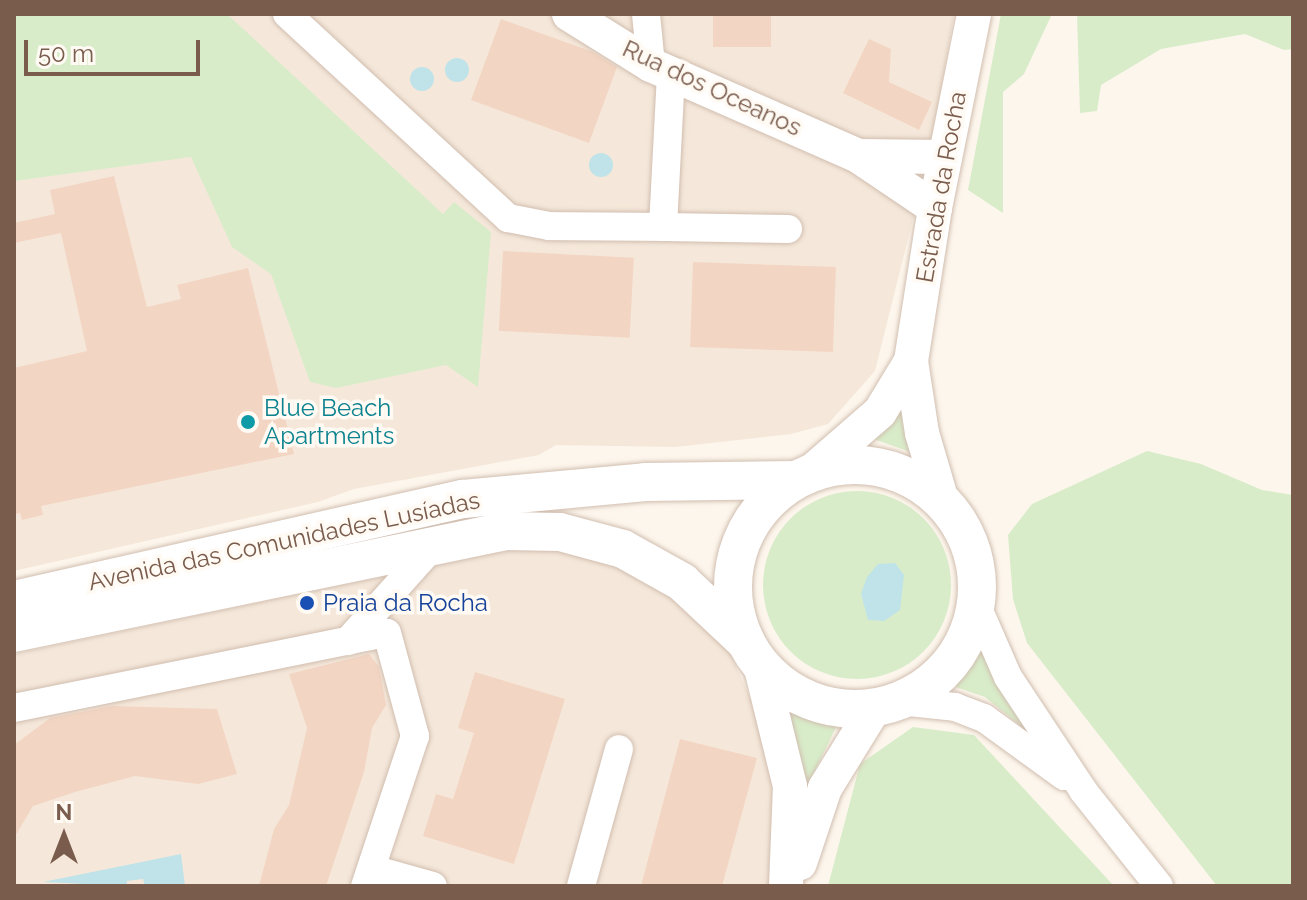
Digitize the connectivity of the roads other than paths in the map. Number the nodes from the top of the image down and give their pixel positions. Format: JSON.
{"nodes":[{"id":1,"x":287,"y":14,"type":"edge"},
{"id":2,"x":569,"y":14,"type":"edge"},
{"id":3,"x":646,"y":14,"type":"edge"},
{"id":4,"x":974,"y":14,"type":"edge"},
{"id":5,"x":661,"y":69,"type":"junction"},
{"id":6,"x":858,"y":156,"type":"junction"},
{"id":7,"x":945,"y":157,"type":"junction"},
{"id":8,"x":935,"y":208,"type":"junction"},
{"id":9,"x":663,"y":227,"type":"junction"},
{"id":10,"x":788,"y":229,"type":"dead end"},
{"id":11,"x":911,"y":361,"type":"junction"},
{"id":12,"x":803,"y":476,"type":"junction"},
{"id":13,"x":942,"y":501,"type":"junction"},
{"id":14,"x":433,"y":546,"type":"junction"},
{"id":15,"x":14,"y":600,"type":"edge"},
{"id":16,"x":977,"y":606,"type":"junction"},
{"id":17,"x":14,"y":633,"type":"edge"},
{"id":18,"x":348,"y":641,"type":"junction"},
{"id":19,"x":753,"y":653,"type":"junction"},
{"id":20,"x":887,"y":704,"type":"junction"},
{"id":21,"x":14,"y":708,"type":"edge"},
{"id":22,"x":619,"y":749,"type":"dead end"},
{"id":23,"x":1084,"y":792,"type":"junction"},
{"id":24,"x":368,"y":877,"type":"edge"},
{"id":25,"x":433,"y":886,"type":"edge"},
{"id":26,"x":581,"y":886,"type":"edge"},
{"id":27,"x":786,"y":886,"type":"edge"},
{"id":28,"x":793,"y":886,"type":"edge"},
{"id":29,"x":1159,"y":886,"type":"edge"}],
"edges":[{"from":1,"to":9,"type":"street"},
{"from":2,"to":5,"type":"street","name":"Rua dos Oceanos"},
{"from":3,"to":5,"type":"street"},
{"from":4,"to":7,"type":"street","name":"Estrada da Rocha"},
{"from":5,"to":6,"type":"street","name":"Rua dos Oceanos"},
{"from":5,"to":9,"type":"street"},
{"from":6,"to":7,"type":"street"},
{"from":6,"to":8,"type":"street"},
{"from":7,"to":8,"type":"street","name":"Estrada da Rocha"},
{"from":8,"to":11,"type":"street","name":"Estrada da Rocha"},
{"from":9,"to":10,"type":"street"},
{"from":11,"to":12,"type":"street","name":"Estrada da Rocha"},
{"from":11,"to":13,"type":"street","name":"Estrada da Rocha"},
{"from":12,"to":13,"type":"main road"},
{"from":12,"to":15,"type":"main road","name":"Avenida das Comunidades Lusíadas"},
{"from":12,"to":19,"type":"main road"},
{"from":13,"to":16,"type":"main road"},
{"from":14,"to":17,"type":"main road","name":"Avenida das Comunidades Lusíadas"},
{"from":14,"to":18,"type":"street"},
{"from":14,"to":19,"type":"main road","name":"Avenida das Comunidades Lusíadas"},
{"from":16,"to":20,"type":"main road"},
{"from":16,"to":23,"type":"street"},
{"from":18,"to":21,"type":"street"},
{"from":18,"to":24,"type":"street"},
{"from":19,"to":20,"type":"main road"},
{"from":19,"to":27,"type":"street"},
{"from":20,"to":23,"type":"street"},
{"from":20,"to":28,"type":"street"},
{"from":22,"to":26,"type":"street"},
{"from":23,"to":29,"type":"street"},
{"from":24,"to":25,"type":"street"}]}
